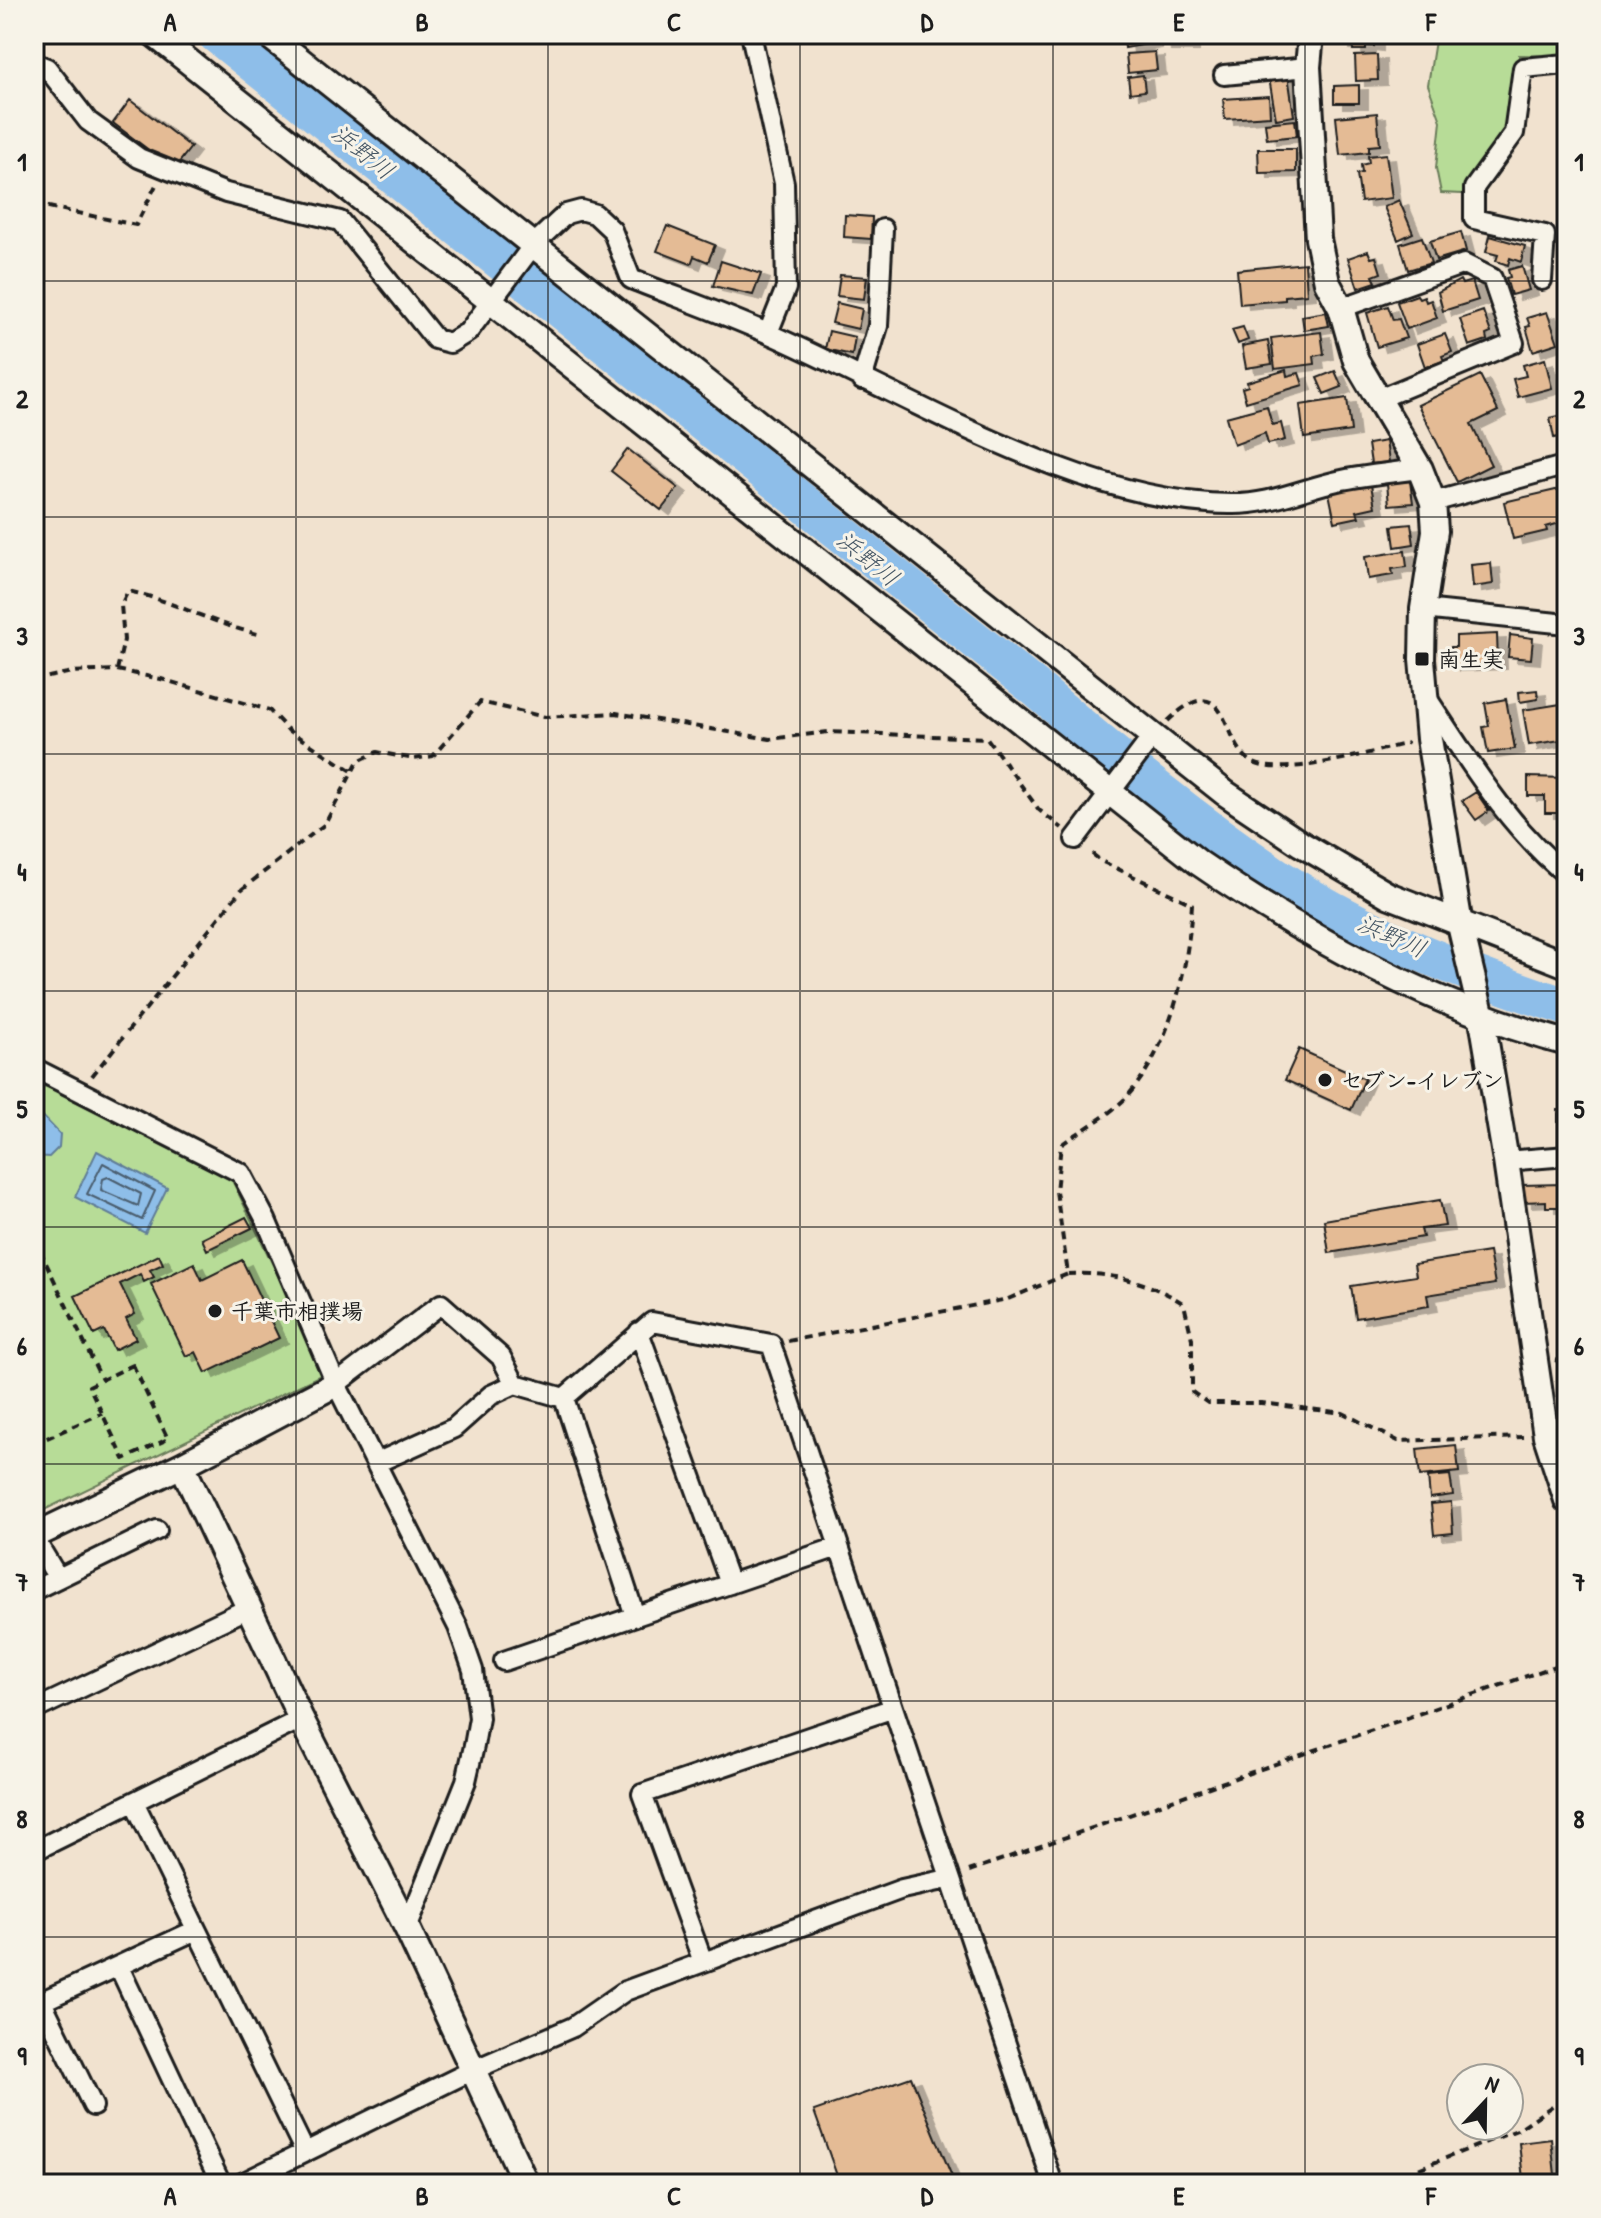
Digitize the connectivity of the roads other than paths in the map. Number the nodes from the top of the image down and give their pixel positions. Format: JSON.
{"nodes":[{"id":1,"x":154,"y":34,"type":"edge"},
{"id":2,"x":267,"y":34,"type":"edge"},
{"id":3,"x":751,"y":34,"type":"edge"},
{"id":4,"x":1311,"y":34,"type":"edge"},
{"id":5,"x":34,"y":63,"type":"edge"},
{"id":6,"x":1567,"y":64,"type":"edge"},
{"id":7,"x":1308,"y":67,"type":"junction"},
{"id":8,"x":1224,"y":75,"type":"dead end"},
{"id":9,"x":883,"y":229,"type":"dead end"},
{"id":10,"x":534,"y":244,"type":"junction"},
{"id":11,"x":1542,"y":280,"type":"dead end"},
{"id":12,"x":489,"y":301,"type":"junction"},
{"id":13,"x":1341,"y":308,"type":"junction"},
{"id":14,"x":768,"y":333,"type":"junction"},
{"id":15,"x":862,"y":380,"type":"junction"},
{"id":16,"x":1376,"y":400,"type":"junction"},
{"id":17,"x":1567,"y":465,"type":"edge"},
{"id":18,"x":1420,"y":469,"type":"junction"},
{"id":19,"x":1433,"y":502,"type":"junction"},
{"id":20,"x":1423,"y":609,"type":"junction"},
{"id":21,"x":1567,"y":624,"type":"edge"},
{"id":22,"x":1423,"y":692,"type":"junction"},
{"id":23,"x":1152,"y":737,"type":"junction"},
{"id":24,"x":1110,"y":795,"type":"junction"},
{"id":25,"x":1075,"y":839,"type":"road end"},
{"id":26,"x":1567,"y":875,"type":"edge"},
{"id":27,"x":1460,"y":925,"type":"junction"},
{"id":28,"x":1567,"y":965,"type":"edge"},
{"id":29,"x":1481,"y":1013,"type":"junction"},
{"id":30,"x":1567,"y":1043,"type":"edge"},
{"id":31,"x":37,"y":1072,"type":"edge"},
{"id":32,"x":1567,"y":1156,"type":"edge"},
{"id":33,"x":1506,"y":1161,"type":"junction"},
{"id":34,"x":639,"y":1332,"type":"junction"},
{"id":35,"x":336,"y":1384,"type":"junction"},
{"id":36,"x":515,"y":1384,"type":"junction"},
{"id":37,"x":564,"y":1398,"type":"junction"},
{"id":38,"x":376,"y":1463,"type":"junction"},
{"id":39,"x":182,"y":1465,"type":"junction"},
{"id":40,"x":1567,"y":1500,"type":"edge"},
{"id":41,"x":157,"y":1530,"type":"dead end"},
{"id":42,"x":34,"y":1537,"type":"edge"},
{"id":43,"x":838,"y":1547,"type":"junction"},
{"id":44,"x":58,"y":1578,"type":"junction"},
{"id":45,"x":730,"y":1584,"type":"junction"},
{"id":46,"x":34,"y":1590,"type":"edge"},
{"id":47,"x":251,"y":1607,"type":"junction"},
{"id":48,"x":635,"y":1616,"type":"junction"},
{"id":49,"x":504,"y":1661,"type":"dead end"},
{"id":50,"x":891,"y":1709,"type":"junction"},
{"id":51,"x":34,"y":1710,"type":"edge"},
{"id":52,"x":301,"y":1719,"type":"junction"},
{"id":53,"x":135,"y":1804,"type":"junction"},
{"id":54,"x":34,"y":1851,"type":"edge"},
{"id":55,"x":948,"y":1879,"type":"junction"},
{"id":56,"x":407,"y":1928,"type":"junction"},
{"id":57,"x":196,"y":1930,"type":"junction"},
{"id":58,"x":703,"y":1962,"type":"junction"},
{"id":59,"x":119,"y":1967,"type":"junction"},
{"id":60,"x":38,"y":2003,"type":"edge"},
{"id":61,"x":471,"y":2071,"type":"junction"},
{"id":62,"x":93,"y":2106,"type":"dead end"},
{"id":63,"x":305,"y":2152,"type":"junction"},
{"id":64,"x":221,"y":2184,"type":"edge"},
{"id":65,"x":240,"y":2184,"type":"edge"},
{"id":66,"x":526,"y":2184,"type":"edge"},
{"id":67,"x":1053,"y":2184,"type":"edge"}],
"edges":[{"from":1,"to":12,"type":"street"},
{"from":2,"to":10,"type":"street"},
{"from":3,"to":14,"type":"street"},
{"from":4,"to":7,"type":"street"},
{"from":5,"to":12,"type":"street"},
{"from":6,"to":11,"type":"street"},
{"from":7,"to":8,"type":"street"},
{"from":7,"to":13,"type":"street"},
{"from":9,"to":15,"type":"street"},
{"from":10,"to":12,"type":"street"},
{"from":10,"to":14,"type":"street"},
{"from":10,"to":23,"type":"street"},
{"from":12,"to":24,"type":"street"},
{"from":13,"to":16,"type":"street"},
{"from":13,"to":16,"type":"street"},
{"from":14,"to":15,"type":"street"},
{"from":15,"to":18,"type":"street"},
{"from":16,"to":18,"type":"street"},
{"from":17,"to":19,"type":"street"},
{"from":18,"to":19,"type":"street"},
{"from":19,"to":20,"type":"street"},
{"from":20,"to":21,"type":"street"},
{"from":20,"to":22,"type":"street"},
{"from":22,"to":26,"type":"street"},
{"from":22,"to":27,"type":"street"},
{"from":23,"to":24,"type":"street"},
{"from":23,"to":27,"type":"street"},
{"from":24,"to":25,"type":"street"},
{"from":24,"to":29,"type":"street"},
{"from":27,"to":28,"type":"street"},
{"from":27,"to":29,"type":"street"},
{"from":29,"to":30,"type":"street"},
{"from":29,"to":33,"type":"street"},
{"from":31,"to":35,"type":"street"},
{"from":32,"to":33,"type":"street"},
{"from":33,"to":40,"type":"street"},
{"from":34,"to":37,"type":"street"},
{"from":34,"to":43,"type":"street"},
{"from":34,"to":45,"type":"street"},
{"from":35,"to":36,"type":"street"},
{"from":35,"to":38,"type":"street"},
{"from":35,"to":39,"type":"street"},
{"from":36,"to":37,"type":"street"},
{"from":36,"to":38,"type":"street"},
{"from":37,"to":48,"type":"street"},
{"from":38,"to":56,"type":"street"},
{"from":39,"to":42,"type":"street"},
{"from":39,"to":47,"type":"street"},
{"from":41,"to":44,"type":"street"},
{"from":42,"to":44,"type":"street"},
{"from":43,"to":45,"type":"street"},
{"from":43,"to":50,"type":"street"},
{"from":44,"to":46,"type":"street"},
{"from":45,"to":48,"type":"street"},
{"from":47,"to":51,"type":"street"},
{"from":47,"to":52,"type":"street"},
{"from":48,"to":49,"type":"street"},
{"from":50,"to":55,"type":"street"},
{"from":50,"to":58,"type":"street"},
{"from":52,"to":53,"type":"street"},
{"from":52,"to":56,"type":"street"},
{"from":53,"to":54,"type":"street"},
{"from":53,"to":57,"type":"street"},
{"from":55,"to":58,"type":"street"},
{"from":55,"to":67,"type":"street"},
{"from":56,"to":61,"type":"street"},
{"from":57,"to":59,"type":"street"},
{"from":57,"to":63,"type":"street"},
{"from":58,"to":61,"type":"street"},
{"from":59,"to":60,"type":"street"},
{"from":59,"to":64,"type":"street"},
{"from":60,"to":62,"type":"street"},
{"from":61,"to":63,"type":"street"},
{"from":61,"to":66,"type":"street"},
{"from":63,"to":65,"type":"street"}]}
